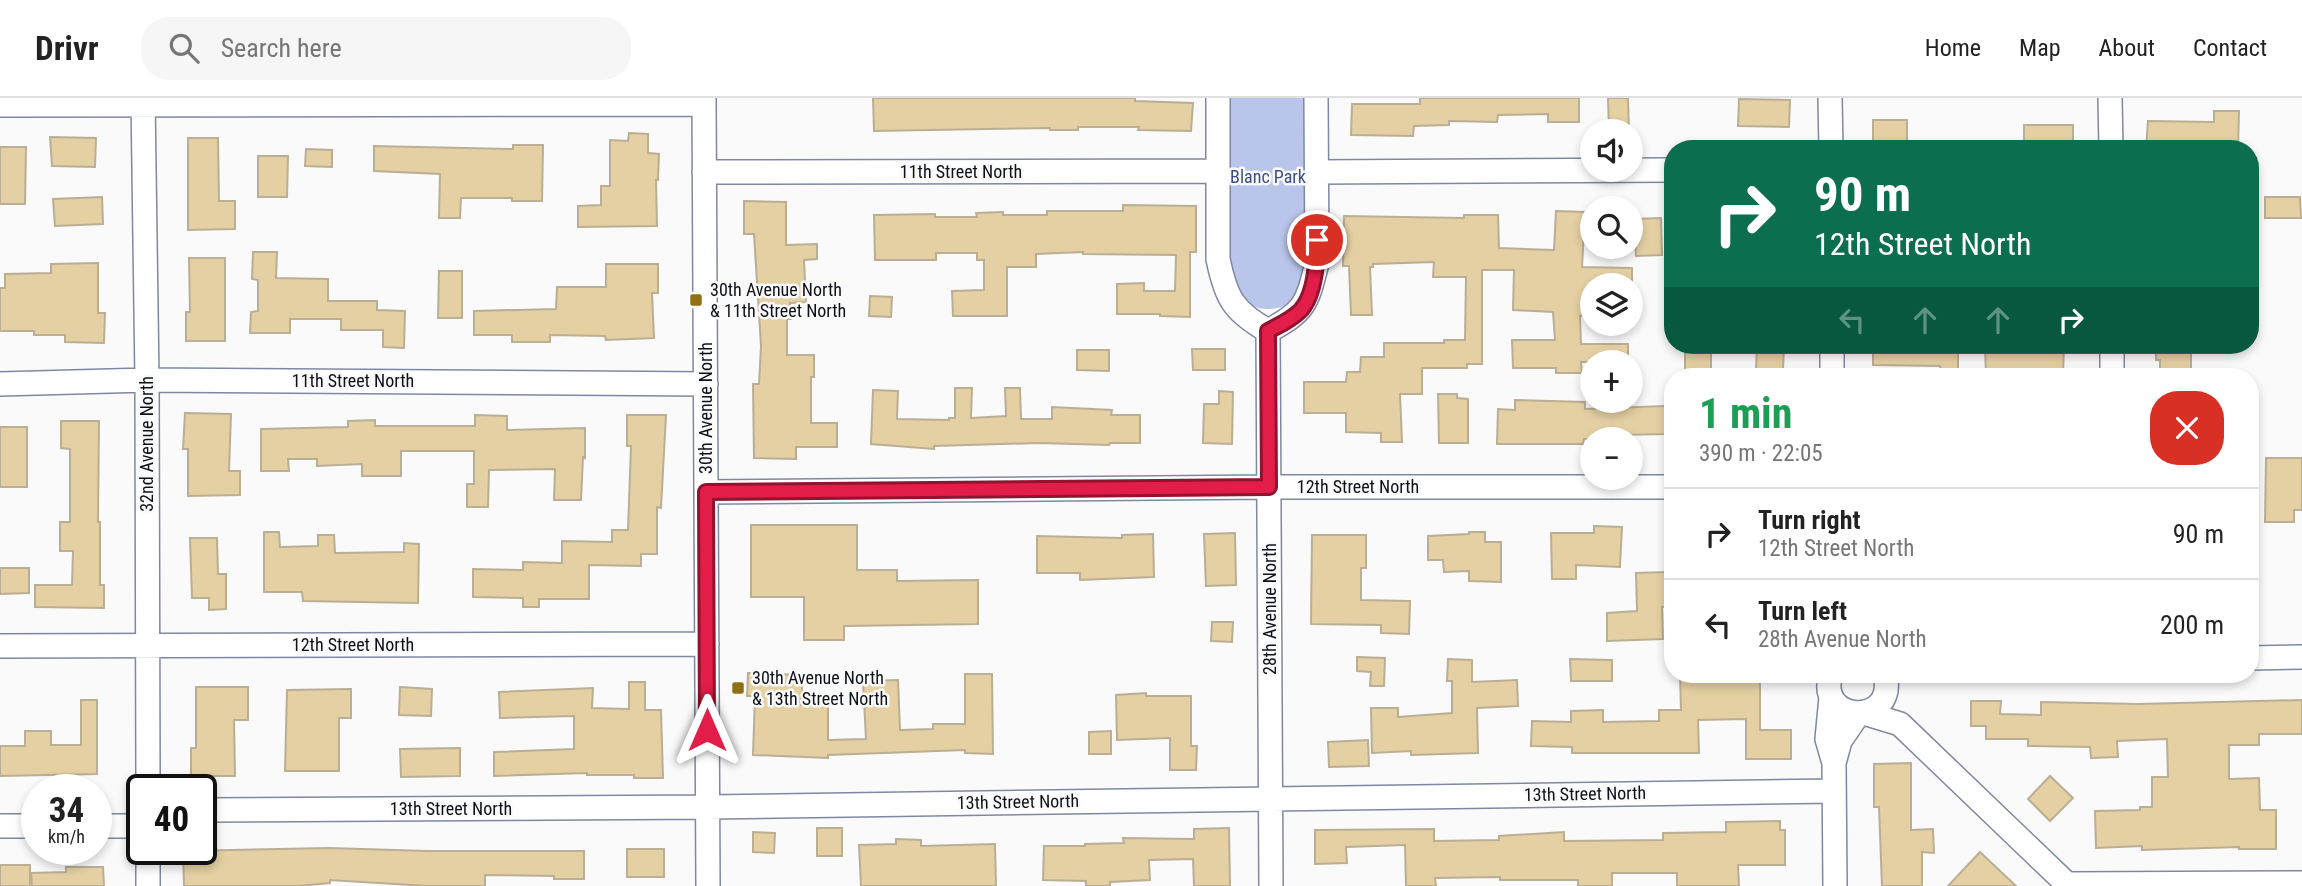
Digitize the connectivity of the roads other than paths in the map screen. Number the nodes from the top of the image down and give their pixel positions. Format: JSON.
{"nodes":[{"id":1,"x":1218,"y":98,"type":"edge"},
{"id":2,"x":1316,"y":98,"type":"edge"},
{"id":3,"x":1830,"y":98,"type":"edge"},
{"id":4,"x":2110,"y":98,"type":"edge"},
{"id":5,"x":704,"y":101,"type":"edge"},
{"id":6,"x":143,"y":102,"type":"edge"},
{"id":7,"x":0,"y":105,"type":"edge"},
{"id":8,"x":1830,"y":140,"type":"edge"},
{"id":9,"x":2111,"y":140,"type":"edge"},
{"id":10,"x":1664,"y":170,"type":"edge"},
{"id":11,"x":1217,"y":171,"type":"junction"},
{"id":12,"x":704,"y":172,"type":"junction"},
{"id":13,"x":1318,"y":172,"type":"junction"},
{"id":14,"x":1268,"y":331,"type":"junction"},
{"id":15,"x":147,"y":380,"type":"junction"},
{"id":16,"x":0,"y":384,"type":"edge"},
{"id":17,"x":706,"y":384,"type":"junction"},
{"id":18,"x":1269,"y":487,"type":"junction"},
{"id":19,"x":1664,"y":487,"type":"edge"},
{"id":20,"x":706,"y":492,"type":"junction"},
{"id":21,"x":707,"y":644,"type":"junction"},
{"id":22,"x":0,"y":646,"type":"edge"},
{"id":23,"x":148,"y":646,"type":"junction"},
{"id":24,"x":2302,"y":657,"type":"edge"},
{"id":25,"x":2259,"y":658,"type":"edge"},
{"id":26,"x":1830,"y":683,"type":"edge"},
{"id":27,"x":1889,"y":683,"type":"edge"},
{"id":28,"x":1891,"y":683,"type":"edge"},
{"id":29,"x":1831,"y":697,"type":"junction"},
{"id":30,"x":1862,"y":713,"type":"junction"},
{"id":31,"x":1900,"y":724,"type":"junction"},
{"id":32,"x":1834,"y":763,"type":"junction"},
{"id":33,"x":148,"y":774,"type":"edge"},
{"id":34,"x":1834,"y":791,"type":"junction"},
{"id":35,"x":1271,"y":798,"type":"junction"},
{"id":36,"x":708,"y":807,"type":"junction"},
{"id":37,"x":217,"y":810,"type":"edge"},
{"id":38,"x":0,"y":826,"type":"edge"},
{"id":39,"x":21,"y":826,"type":"edge"},
{"id":40,"x":148,"y":865,"type":"edge"},
{"id":41,"x":2302,"y":883,"type":"edge"},
{"id":42,"x":2069,"y":885,"type":"edge"},
{"id":43,"x":148,"y":886,"type":"edge"},
{"id":44,"x":708,"y":886,"type":"edge"},
{"id":45,"x":1271,"y":886,"type":"edge"},
{"id":46,"x":1835,"y":886,"type":"edge"}],
"edges":[{"from":1,"to":11,"type":"street"},
{"from":2,"to":13,"type":"street"},
{"from":3,"to":8,"type":"street"},
{"from":4,"to":9,"type":"street"},
{"from":5,"to":6,"type":"street"},
{"from":5,"to":12,"type":"street","name":"30th Avenue North"},
{"from":6,"to":7,"type":"street"},
{"from":6,"to":15,"type":"street","name":"32nd Avenue North"},
{"from":10,"to":13,"type":"street"},
{"from":11,"to":12,"type":"street","name":"11th Street North"},
{"from":11,"to":14,"type":"street"},
{"from":12,"to":17,"type":"street","name":"30th Avenue North"},
{"from":13,"to":14,"type":"street"},
{"from":14,"to":18,"type":"street","name":"28th Avenue North"},
{"from":15,"to":16,"type":"street","name":"11th Street North"},
{"from":15,"to":17,"type":"street","name":"11th Street North"},
{"from":15,"to":23,"type":"street","name":"32nd Avenue North"},
{"from":17,"to":20,"type":"street","name":"30th Avenue North"},
{"from":18,"to":19,"type":"street","name":"12th Street North"},
{"from":18,"to":20,"type":"street","name":"12th Street North"},
{"from":18,"to":35,"type":"street","name":"28th Avenue North"},
{"from":20,"to":21,"type":"street","name":"30th Avenue North"},
{"from":21,"to":23,"type":"street","name":"12th Street North"},
{"from":21,"to":36,"type":"street","name":"30th Avenue North"},
{"from":22,"to":23,"type":"street","name":"12th Street North"},
{"from":23,"to":33,"type":"street","name":"32nd Avenue North"},
{"from":24,"to":25,"type":"street"},
{"from":26,"to":29,"type":"street"},
{"from":27,"to":30,"type":"street"},
{"from":28,"to":31,"type":"street"},
{"from":29,"to":30,"type":"street"},
{"from":29,"to":32,"type":"street"},
{"from":30,"to":31,"type":"street"},
{"from":30,"to":32,"type":"street"},
{"from":31,"to":42,"type":"street"},
{"from":32,"to":34,"type":"street"},
{"from":34,"to":35,"type":"street","name":"13th Street North"},
{"from":34,"to":46,"type":"street"},
{"from":35,"to":36,"type":"street","name":"13th Street North"},
{"from":35,"to":45,"type":"street","name":"28th Avenue North"},
{"from":36,"to":37,"type":"street","name":"13th Street North"},
{"from":36,"to":44,"type":"street","name":"30th Avenue North"},
{"from":38,"to":39,"type":"street"},
{"from":40,"to":43,"type":"street"},
{"from":41,"to":42,"type":"street"}]}
